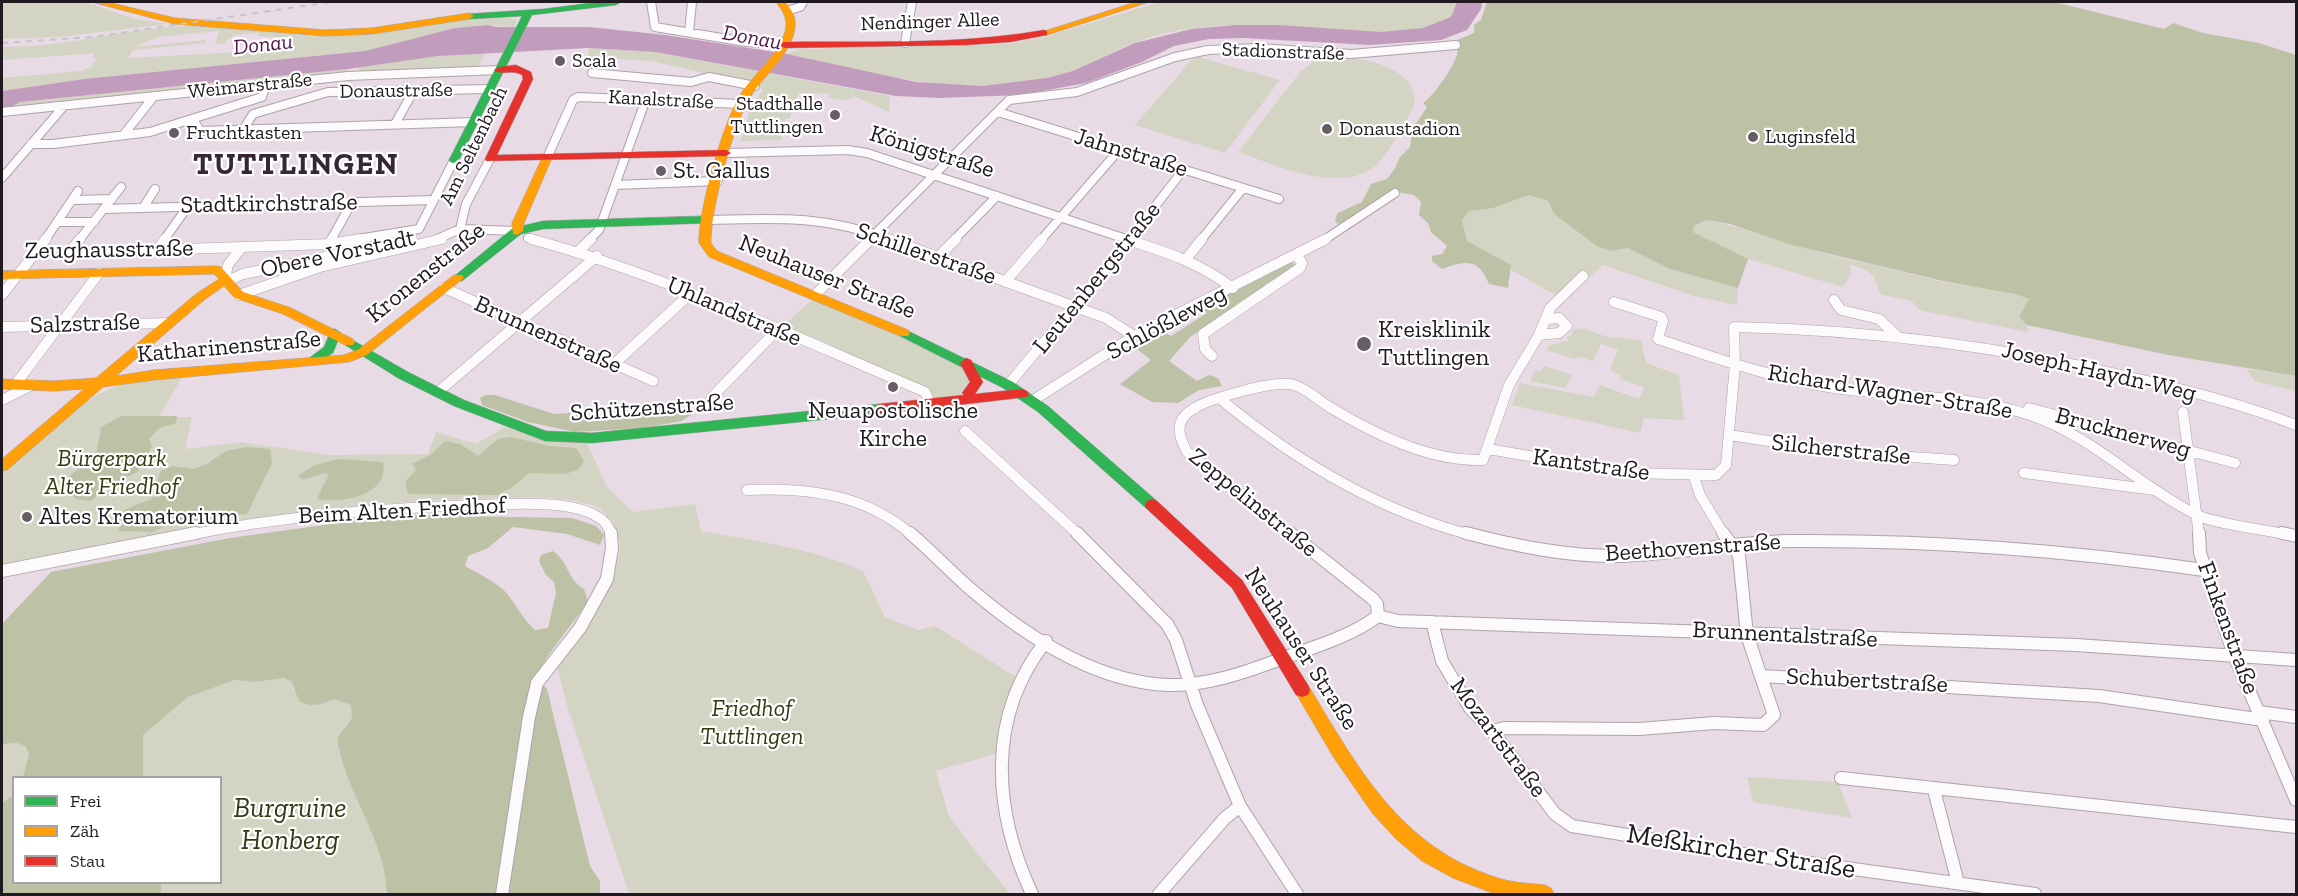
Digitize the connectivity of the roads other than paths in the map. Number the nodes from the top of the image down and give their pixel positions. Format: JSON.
{"nodes":[{"id":1,"x":97,"y":2,"type":"edge"},
{"id":2,"x":616,"y":2,"type":"edge"},
{"id":3,"x":692,"y":2,"type":"edge"},
{"id":4,"x":803,"y":2,"type":"edge"},
{"id":5,"x":912,"y":2,"type":"edge"},
{"id":6,"x":1144,"y":2,"type":"edge"},
{"id":7,"x":652,"y":5,"type":"edge"},
{"id":8,"x":786,"y":6,"type":"edge"},
{"id":9,"x":526,"y":17,"type":"junction"},
{"id":10,"x":689,"y":32,"type":"junction"},
{"id":11,"x":904,"y":43,"type":"junction"},
{"id":12,"x":1456,"y":45,"type":"dead end"},
{"id":13,"x":782,"y":48,"type":"junction"},
{"id":14,"x":499,"y":70,"type":"junction"},
{"id":15,"x":592,"y":73,"type":"dead end"},
{"id":16,"x":758,"y":81,"type":"junction"},
{"id":17,"x":266,"y":84,"type":"junction"},
{"id":18,"x":489,"y":89,"type":"junction"},
{"id":19,"x":414,"y":90,"type":"junction"},
{"id":20,"x":154,"y":96,"type":"junction"},
{"id":21,"x":646,"y":99,"type":"junction"},
{"id":22,"x":740,"y":104,"type":"junction"},
{"id":23,"x":64,"y":106,"type":"junction"},
{"id":24,"x":2,"y":112,"type":"edge"},
{"id":25,"x":998,"y":112,"type":"junction"},
{"id":26,"x":193,"y":119,"type":"junction"},
{"id":27,"x":473,"y":122,"type":"junction"},
{"id":28,"x":395,"y":124,"type":"junction"},
{"id":29,"x":243,"y":130,"type":"junction"},
{"id":30,"x":125,"y":133,"type":"junction"},
{"id":31,"x":31,"y":144,"type":"junction"},
{"id":32,"x":1119,"y":150,"type":"junction"},
{"id":33,"x":726,"y":153,"type":"junction"},
{"id":34,"x":626,"y":155,"type":"junction"},
{"id":35,"x":547,"y":158,"type":"junction"},
{"id":36,"x":490,"y":159,"type":"junction"},
{"id":37,"x":454,"y":160,"type":"joint"},
{"id":38,"x":1184,"y":169,"type":"junction"},
{"id":39,"x":3,"y":174,"type":"edge"},
{"id":40,"x":933,"y":174,"type":"junction"},
{"id":41,"x":718,"y":181,"type":"junction"},
{"id":42,"x":615,"y":185,"type":"junction"},
{"id":43,"x":121,"y":186,"type":"dead end"},
{"id":44,"x":1243,"y":188,"type":"junction"},
{"id":45,"x":155,"y":189,"type":"dead end"},
{"id":46,"x":1395,"y":194,"type":"dead end"},
{"id":47,"x":997,"y":196,"type":"junction"},
{"id":48,"x":112,"y":199,"type":"junction"},
{"id":49,"x":1279,"y":199,"type":"dead end"},
{"id":50,"x":434,"y":200,"type":"junction"},
{"id":51,"x":352,"y":202,"type":"junction"},
{"id":52,"x":188,"y":206,"type":"junction"},
{"id":53,"x":142,"y":208,"type":"junction"},
{"id":54,"x":104,"y":209,"type":"junction"},
{"id":55,"x":1060,"y":217,"type":"junction"},
{"id":56,"x":706,"y":220,"type":"junction"},
{"id":57,"x":58,"y":222,"type":"junction"},
{"id":58,"x":94,"y":222,"type":"junction"},
{"id":59,"x":602,"y":223,"type":"junction"},
{"id":60,"x":455,"y":231,"type":"junction"},
{"id":61,"x":523,"y":234,"type":"junction"},
{"id":62,"x":875,"y":234,"type":"junction"},
{"id":63,"x":1129,"y":240,"type":"junction"},
{"id":64,"x":329,"y":244,"type":"junction"},
{"id":65,"x":242,"y":247,"type":"junction"},
{"id":66,"x":157,"y":249,"type":"junction"},
{"id":67,"x":579,"y":250,"type":"junction"},
{"id":68,"x":597,"y":256,"type":"junction"},
{"id":69,"x":1297,"y":256,"type":"junction"},
{"id":70,"x":938,"y":257,"type":"junction"},
{"id":71,"x":1186,"y":259,"type":"junction"},
{"id":72,"x":99,"y":273,"type":"junction"},
{"id":73,"x":20,"y":274,"type":"junction"},
{"id":74,"x":2,"y":275,"type":"edge"},
{"id":75,"x":1583,"y":276,"type":"dead end"},
{"id":76,"x":223,"y":277,"type":"junction"},
{"id":77,"x":1005,"y":282,"type":"junction"},
{"id":78,"x":444,"y":288,"type":"junction"},
{"id":79,"x":1233,"y":288,"type":"junction"},
{"id":80,"x":691,"y":293,"type":"junction"},
{"id":81,"x":815,"y":294,"type":"junction"},
{"id":82,"x":2,"y":295,"type":"edge"},
{"id":83,"x":239,"y":295,"type":"junction"},
{"id":84,"x":1834,"y":300,"type":"dead end"},
{"id":85,"x":1614,"y":302,"type":"dead end"},
{"id":86,"x":1074,"y":307,"type":"junction"},
{"id":87,"x":1548,"y":319,"type":"junction"},
{"id":88,"x":519,"y":322,"type":"junction"},
{"id":89,"x":169,"y":323,"type":"junction"},
{"id":90,"x":61,"y":325,"type":"junction"},
{"id":91,"x":2,"y":327,"type":"edge"},
{"id":92,"x":1734,"y":327,"type":"joint"},
{"id":93,"x":777,"y":330,"type":"junction"},
{"id":94,"x":335,"y":333,"type":"junction"},
{"id":95,"x":1539,"y":335,"type":"junction"},
{"id":96,"x":1134,"y":336,"type":"junction"},
{"id":97,"x":1899,"y":337,"type":"junction"},
{"id":98,"x":363,"y":352,"type":"junction"},
{"id":99,"x":1212,"y":356,"type":"dead end"},
{"id":100,"x":345,"y":359,"type":"junction"},
{"id":101,"x":967,"y":362,"type":"junction"},
{"id":102,"x":309,"y":363,"type":"junction"},
{"id":103,"x":383,"y":363,"type":"junction"},
{"id":104,"x":614,"y":364,"type":"junction"},
{"id":105,"x":1735,"y":365,"type":"junction"},
{"id":106,"x":653,"y":381,"type":"dead end"},
{"id":107,"x":98,"y":383,"type":"junction"},
{"id":108,"x":6,"y":385,"type":"edge"},
{"id":109,"x":32,"y":385,"type":"junction"},
{"id":110,"x":1008,"y":385,"type":"junction"},
{"id":111,"x":54,"y":386,"type":"junction"},
{"id":112,"x":438,"y":392,"type":"junction"},
{"id":113,"x":969,"y":393,"type":"junction"},
{"id":114,"x":712,"y":397,"type":"dead end"},
{"id":115,"x":1031,"y":397,"type":"junction"},
{"id":116,"x":1220,"y":398,"type":"junction"},
{"id":117,"x":2,"y":399,"type":"edge"},
{"id":118,"x":953,"y":400,"type":"junction"},
{"id":119,"x":930,"y":403,"type":"junction"},
{"id":120,"x":2011,"y":409,"type":"junction"},
{"id":121,"x":2183,"y":412,"type":"dead end"},
{"id":122,"x":64,"y":413,"type":"junction"},
{"id":123,"x":2296,"y":425,"type":"edge"},
{"id":124,"x":965,"y":431,"type":"dead end"},
{"id":125,"x":1730,"y":435,"type":"junction"},
{"id":126,"x":1488,"y":449,"type":"junction"},
{"id":127,"x":2186,"y":449,"type":"junction"},
{"id":128,"x":1954,"y":460,"type":"dead end"},
{"id":129,"x":2235,"y":463,"type":"dead end"},
{"id":130,"x":2,"y":466,"type":"edge"},
{"id":131,"x":2024,"y":473,"type":"dead end"},
{"id":132,"x":1694,"y":477,"type":"junction"},
{"id":133,"x":747,"y":490,"type":"dead end"},
{"id":134,"x":2160,"y":491,"type":"junction"},
{"id":135,"x":2198,"y":516,"type":"junction"},
{"id":136,"x":2296,"y":536,"type":"edge"},
{"id":137,"x":1729,"y":543,"type":"junction"},
{"id":138,"x":2204,"y":570,"type":"junction"},
{"id":139,"x":2,"y":571,"type":"edge"},
{"id":140,"x":1378,"y":616,"type":"junction"},
{"id":141,"x":1432,"y":622,"type":"junction"},
{"id":142,"x":1747,"y":635,"type":"junction"},
{"id":143,"x":1046,"y":641,"type":"junction"},
{"id":144,"x":2234,"y":655,"type":"junction"},
{"id":145,"x":1284,"y":658,"type":"junction"},
{"id":146,"x":2296,"y":660,"type":"edge"},
{"id":147,"x":1762,"y":676,"type":"junction"},
{"id":148,"x":1191,"y":684,"type":"junction"},
{"id":149,"x":2261,"y":716,"type":"junction"},
{"id":150,"x":2296,"y":717,"type":"edge"},
{"id":151,"x":1492,"y":731,"type":"junction"},
{"id":152,"x":1841,"y":778,"type":"dead end"},
{"id":153,"x":1934,"y":790,"type":"junction"},
{"id":154,"x":2296,"y":800,"type":"edge"},
{"id":155,"x":1240,"y":806,"type":"junction"},
{"id":156,"x":1557,"y":817,"type":"joint"},
{"id":157,"x":2296,"y":827,"type":"edge"},
{"id":158,"x":1958,"y":884,"type":"junction"},
{"id":159,"x":502,"y":894,"type":"edge"},
{"id":160,"x":1032,"y":894,"type":"edge"},
{"id":161,"x":1159,"y":894,"type":"edge"},
{"id":162,"x":1297,"y":894,"type":"edge"},
{"id":163,"x":1545,"y":894,"type":"edge"},
{"id":164,"x":2035,"y":894,"type":"edge"}],
"edges":[{"from":1,"to":9,"type":"street"},
{"from":2,"to":9,"type":"street"},
{"from":3,"to":10,"type":"street"},
{"from":4,"to":8,"type":"street"},
{"from":5,"to":11,"type":"street"},
{"from":6,"to":11,"type":"street","name":"Nendinger Allee"},
{"from":7,"to":10,"type":"street"},
{"from":8,"to":13,"type":"street"},
{"from":9,"to":14,"type":"street"},
{"from":10,"to":13,"type":"street"},
{"from":11,"to":13,"type":"street","name":"Nendinger Allee"},
{"from":12,"to":25,"type":"street","name":"Stadionstraße"},
{"from":13,"to":16,"type":"street"},
{"from":14,"to":17,"type":"street","name":"Weimarstraße"},
{"from":14,"to":18,"type":"street"},
{"from":14,"to":36,"type":"street","name":"Am Seltenbach"},
{"from":15,"to":16,"type":"street"},
{"from":16,"to":22,"type":"street"},
{"from":17,"to":20,"type":"street","name":"Weimarstraße"},
{"from":17,"to":26,"type":"street"},
{"from":18,"to":19,"type":"street","name":"Donaustraße"},
{"from":18,"to":27,"type":"street"},
{"from":19,"to":28,"type":"street"},
{"from":19,"to":29,"type":"street","name":"Donaustraße"},
{"from":20,"to":23,"type":"street","name":"Weimarstraße"},
{"from":20,"to":30,"type":"street"},
{"from":21,"to":22,"type":"street","name":"Kanalstraße"},
{"from":21,"to":34,"type":"street"},
{"from":21,"to":35,"type":"street","name":"Kanalstraße"},
{"from":22,"to":33,"type":"street"},
{"from":23,"to":24,"type":"street","name":"Weimarstraße"},
{"from":23,"to":31,"type":"street"},
{"from":25,"to":32,"type":"street","name":"Jahnstraße"},
{"from":25,"to":40,"type":"street"},
{"from":26,"to":29,"type":"street"},
{"from":26,"to":30,"type":"street"},
{"from":27,"to":28,"type":"street"},
{"from":27,"to":37,"type":"street"},
{"from":28,"to":29,"type":"street"},
{"from":30,"to":31,"type":"street"},
{"from":31,"to":39,"type":"street"},
{"from":32,"to":38,"type":"street","name":"Jahnstraße"},
{"from":32,"to":55,"type":"street"},
{"from":33,"to":34,"type":"street","name":"Königstraße"},
{"from":33,"to":40,"type":"street","name":"Königstraße"},
{"from":33,"to":41,"type":"street"},
{"from":34,"to":35,"type":"street","name":"Königstraße"},
{"from":34,"to":42,"type":"street"},
{"from":35,"to":36,"type":"street","name":"Königstraße"},
{"from":35,"to":61,"type":"street"},
{"from":36,"to":60,"type":"street","name":"Am Seltenbach"},
{"from":37,"to":50,"type":"street"},
{"from":38,"to":44,"type":"street","name":"Jahnstraße"},
{"from":38,"to":63,"type":"street","name":"Leutenbergstraße"},
{"from":40,"to":47,"type":"street","name":"Königstraße"},
{"from":40,"to":62,"type":"street"},
{"from":41,"to":42,"type":"street"},
{"from":41,"to":56,"type":"street"},
{"from":42,"to":59,"type":"street"},
{"from":43,"to":48,"type":"street"},
{"from":44,"to":49,"type":"street","name":"Jahnstraße"},
{"from":44,"to":71,"type":"street"},
{"from":45,"to":53,"type":"street"},
{"from":46,"to":69,"type":"street","name":"Schlößleweg"},
{"from":47,"to":55,"type":"street","name":"Königstraße"},
{"from":47,"to":70,"type":"street"},
{"from":48,"to":54,"type":"street"},
{"from":48,"to":57,"type":"street"},
{"from":50,"to":51,"type":"street","name":"Stadtkirchstraße"},
{"from":50,"to":64,"type":"street"},
{"from":51,"to":52,"type":"street","name":"Stadtkirchstraße"},
{"from":51,"to":64,"type":"street"},
{"from":52,"to":53,"type":"street","name":"Stadtkirchstraße"},
{"from":52,"to":66,"type":"street"},
{"from":53,"to":54,"type":"street","name":"Stadtkirchstraße"},
{"from":54,"to":58,"type":"street"},
{"from":55,"to":63,"type":"street","name":"Königstraße"},
{"from":55,"to":77,"type":"street"},
{"from":56,"to":59,"type":"street"},
{"from":56,"to":62,"type":"street","name":"Schillerstraße"},
{"from":56,"to":81,"type":"street","name":"Neuhauser Straße"},
{"from":57,"to":58,"type":"street"},
{"from":57,"to":73,"type":"street"},
{"from":58,"to":66,"type":"street"},
{"from":59,"to":61,"type":"street"},
{"from":59,"to":67,"type":"street"},
{"from":60,"to":61,"type":"street","name":"Obere Vorstadt"},
{"from":60,"to":76,"type":"street","name":"Obere Vorstadt"},
{"from":60,"to":83,"type":"street","name":"Obere Vorstadt"},
{"from":61,"to":67,"type":"street","name":"Uhlandstraße"},
{"from":61,"to":78,"type":"street","name":"Kronenstraße"},
{"from":62,"to":70,"type":"street","name":"Schillerstraße"},
{"from":62,"to":81,"type":"street"},
{"from":63,"to":71,"type":"street","name":"Königstraße"},
{"from":63,"to":86,"type":"street","name":"Leutenbergstraße"},
{"from":64,"to":65,"type":"street"},
{"from":65,"to":66,"type":"street"},
{"from":65,"to":76,"type":"street"},
{"from":67,"to":68,"type":"street","name":"Uhlandstraße"},
{"from":68,"to":80,"type":"street","name":"Uhlandstraße"},
{"from":68,"to":88,"type":"street"},
{"from":69,"to":79,"type":"street","name":"Schlößleweg"},
{"from":69,"to":99,"type":"street","name":"Schlößleweg"},
{"from":70,"to":77,"type":"street","name":"Schillerstraße"},
{"from":71,"to":79,"type":"street","name":"Königstraße"},
{"from":72,"to":73,"type":"street","name":"Zeughausstraße"},
{"from":72,"to":76,"type":"street","name":"Zeughausstraße"},
{"from":72,"to":90,"type":"street"},
{"from":73,"to":74,"type":"street","name":"Zeughausstraße"},
{"from":73,"to":82,"type":"street"},
{"from":75,"to":87,"type":"street"},
{"from":76,"to":83,"type":"street"},
{"from":76,"to":89,"type":"street"},
{"from":77,"to":86,"type":"street","name":"Schillerstraße"},
{"from":78,"to":88,"type":"street","name":"Brunnenstraße"},
{"from":78,"to":98,"type":"street","name":"Kronenstraße"},
{"from":79,"to":96,"type":"street","name":"Schlößleweg"},
{"from":80,"to":93,"type":"street","name":"Uhlandstraße"},
{"from":80,"to":104,"type":"street"},
{"from":81,"to":101,"type":"street","name":"Neuhauser Straße"},
{"from":83,"to":94,"type":"street","name":"Schützenstraße"},
{"from":84,"to":97,"type":"street"},
{"from":85,"to":105,"type":"street","name":"Richard-Wagner-Straße"},
{"from":86,"to":96,"type":"street","name":"Schillerstraße"},
{"from":86,"to":110,"type":"street","name":"Leutenbergstraße"},
{"from":87,"to":95,"type":"street"},
{"from":87,"to":95,"type":"street"},
{"from":88,"to":104,"type":"street","name":"Brunnenstraße"},
{"from":88,"to":112,"type":"street"},
{"from":89,"to":90,"type":"street","name":"Salzstraße"},
{"from":89,"to":107,"type":"street"},
{"from":90,"to":91,"type":"street","name":"Salzstraße"},
{"from":90,"to":108,"type":"street"},
{"from":92,"to":97,"type":"street","name":"Joseph-Haydn-Weg"},
{"from":92,"to":105,"type":"street","name":"Kantstraße"},
{"from":93,"to":114,"type":"street"},
{"from":93,"to":119,"type":"street","name":"Uhlandstraße"},
{"from":94,"to":98,"type":"street","name":"Schützenstraße"},
{"from":94,"to":102,"type":"street"},
{"from":95,"to":126,"type":"street"},
{"from":96,"to":115,"type":"street","name":"Schlößleweg"},
{"from":97,"to":123,"type":"street","name":"Joseph-Haydn-Weg"},
{"from":98,"to":100,"type":"street","name":"Katharinenstraße"},
{"from":98,"to":103,"type":"street","name":"Schützenstraße"},
{"from":100,"to":102,"type":"street","name":"Katharinenstraße"},
{"from":100,"to":103,"type":"street"},
{"from":101,"to":110,"type":"street","name":"Neuhauser Straße"},
{"from":101,"to":113,"type":"street"},
{"from":102,"to":107,"type":"street","name":"Katharinenstraße"},
{"from":103,"to":112,"type":"street","name":"Schützenstraße"},
{"from":104,"to":106,"type":"street","name":"Brunnenstraße"},
{"from":105,"to":120,"type":"street","name":"Richard-Wagner-Straße"},
{"from":105,"to":125,"type":"street","name":"Kantstraße"},
{"from":107,"to":111,"type":"street","name":"Katharinenstraße"},
{"from":107,"to":122,"type":"street"},
{"from":108,"to":109,"type":"street","name":"Katharinenstraße"},
{"from":108,"to":117,"type":"street"},
{"from":109,"to":111,"type":"street","name":"Katharinenstraße"},
{"from":109,"to":117,"type":"street"},
{"from":110,"to":113,"type":"street","name":"Schützenstraße"},
{"from":110,"to":115,"type":"street","name":"Neuhauser Straße"},
{"from":111,"to":122,"type":"street"},
{"from":112,"to":119,"type":"street","name":"Schützenstraße"},
{"from":113,"to":118,"type":"street","name":"Schützenstraße"},
{"from":115,"to":118,"type":"street","name":"Schützenstraße"},
{"from":115,"to":145,"type":"street","name":"Neuhauser Straße"},
{"from":116,"to":126,"type":"street","name":"Zeppelinstraße"},
{"from":116,"to":137,"type":"street","name":"Beethovenstraße"},
{"from":116,"to":140,"type":"street","name":"Zeppelinstraße"},
{"from":118,"to":119,"type":"street","name":"Schützenstraße"},
{"from":120,"to":127,"type":"street","name":"Brucknerweg"},
{"from":120,"to":134,"type":"street","name":"Richard-Wagner-Straße"},
{"from":121,"to":127,"type":"street","name":"Finkenstraße"},
{"from":122,"to":130,"type":"street"},
{"from":124,"to":148,"type":"street"},
{"from":125,"to":128,"type":"street","name":"Silcherstraße"},
{"from":125,"to":132,"type":"street","name":"Kantstraße"},
{"from":126,"to":132,"type":"street","name":"Kantstraße"},
{"from":127,"to":129,"type":"street","name":"Brucknerweg"},
{"from":127,"to":135,"type":"street","name":"Finkenstraße"},
{"from":131,"to":134,"type":"street"},
{"from":132,"to":137,"type":"street"},
{"from":133,"to":143,"type":"street"},
{"from":134,"to":135,"type":"street","name":"Richard-Wagner-Straße"},
{"from":135,"to":136,"type":"street"},
{"from":135,"to":138,"type":"street","name":"Finkenstraße"},
{"from":137,"to":138,"type":"street","name":"Beethovenstraße"},
{"from":137,"to":142,"type":"street"},
{"from":138,"to":144,"type":"street","name":"Finkenstraße"},
{"from":139,"to":159,"type":"street","name":"Beim Alten Friedhof"},
{"from":140,"to":141,"type":"street","name":"Brunnentalstraße"},
{"from":140,"to":145,"type":"street"},
{"from":141,"to":142,"type":"street","name":"Brunnentalstraße"},
{"from":141,"to":151,"type":"street","name":"Mozartstraße"},
{"from":142,"to":144,"type":"street","name":"Brunnentalstraße"},
{"from":142,"to":147,"type":"street"},
{"from":143,"to":148,"type":"street"},
{"from":143,"to":160,"type":"street"},
{"from":144,"to":146,"type":"street","name":"Brunnentalstraße"},
{"from":144,"to":149,"type":"street","name":"Finkenstraße"},
{"from":145,"to":148,"type":"street"},
{"from":145,"to":163,"type":"street","name":"Neuhauser Straße"},
{"from":147,"to":149,"type":"street","name":"Schubertstraße"},
{"from":147,"to":151,"type":"street","name":"Schubertstraße"},
{"from":148,"to":155,"type":"street"},
{"from":149,"to":150,"type":"street","name":"Schubertstraße"},
{"from":149,"to":154,"type":"street","name":"Finkenstraße"},
{"from":151,"to":156,"type":"street","name":"Mozartstraße"},
{"from":152,"to":153,"type":"street"},
{"from":153,"to":157,"type":"street"},
{"from":153,"to":158,"type":"street"},
{"from":155,"to":161,"type":"street"},
{"from":155,"to":162,"type":"street"},
{"from":156,"to":158,"type":"street","name":"Meßkircher Straße"},
{"from":158,"to":164,"type":"street","name":"Meßkircher Straße"}]}
